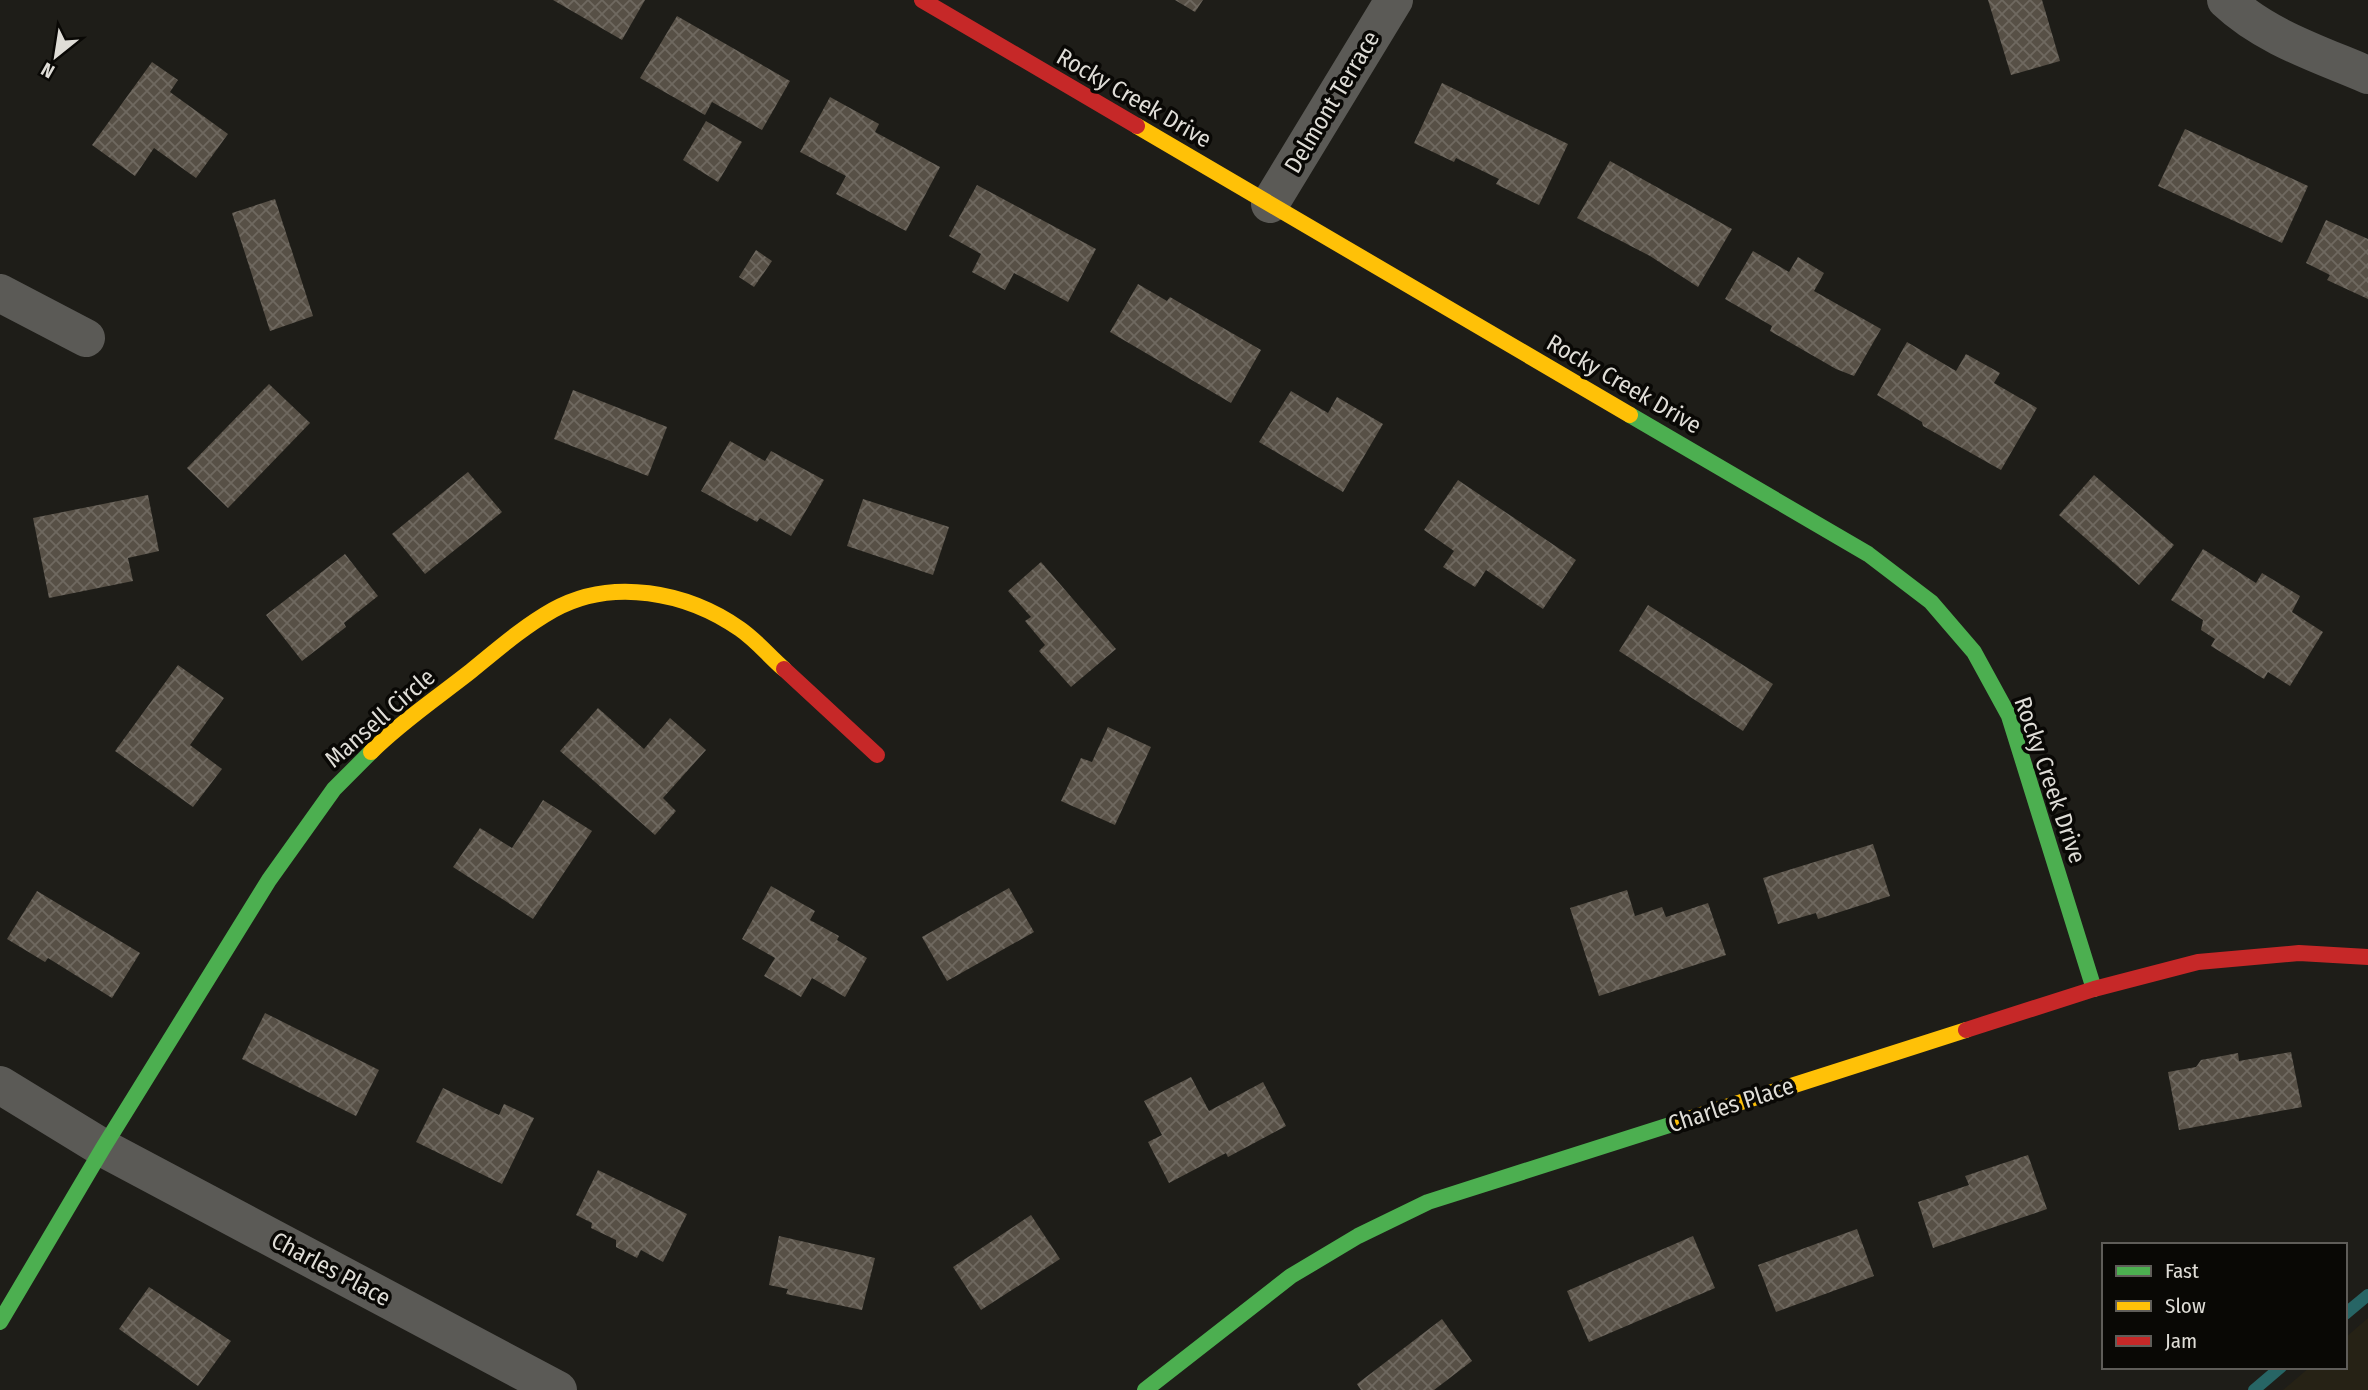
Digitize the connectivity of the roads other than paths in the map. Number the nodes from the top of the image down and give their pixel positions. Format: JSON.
{"nodes":[{"id":1,"x":922,"y":0,"type":"edge"},
{"id":2,"x":1394,"y":0,"type":"edge"},
{"id":3,"x":2226,"y":0,"type":"edge"},
{"id":4,"x":2368,"y":75,"type":"edge"},
{"id":5,"x":1270,"y":204,"type":"junction"},
{"id":6,"x":0,"y":293,"type":"edge"},
{"id":7,"x":86,"y":338,"type":"dead end"},
{"id":8,"x":877,"y":755,"type":"dead end"},
{"id":9,"x":2368,"y":957,"type":"edge"},
{"id":10,"x":2094,"y":989,"type":"junction"},
{"id":11,"x":0,"y":1085,"type":"edge"},
{"id":12,"x":103,"y":1148,"type":"junction"},
{"id":13,"x":0,"y":1322,"type":"edge"},
{"id":14,"x":558,"y":1390,"type":"edge"},
{"id":15,"x":1145,"y":1390,"type":"edge"}],
"edges":[{"from":1,"to":5,"type":"street","name":"Rocky Creek Drive"},
{"from":2,"to":5,"type":"street","name":"Delmont Terrace"},
{"from":3,"to":4,"type":"street"},
{"from":5,"to":10,"type":"street","name":"Rocky Creek Drive"},
{"from":6,"to":7,"type":"street"},
{"from":8,"to":12,"type":"street","name":"Mansell Circle"},
{"from":9,"to":10,"type":"street","name":"Charles Place"},
{"from":10,"to":15,"type":"street","name":"Charles Place"},
{"from":11,"to":12,"type":"street","name":"Charles Place"},
{"from":12,"to":13,"type":"street","name":"Mansell Circle"},
{"from":12,"to":14,"type":"street","name":"Charles Place"}]}
